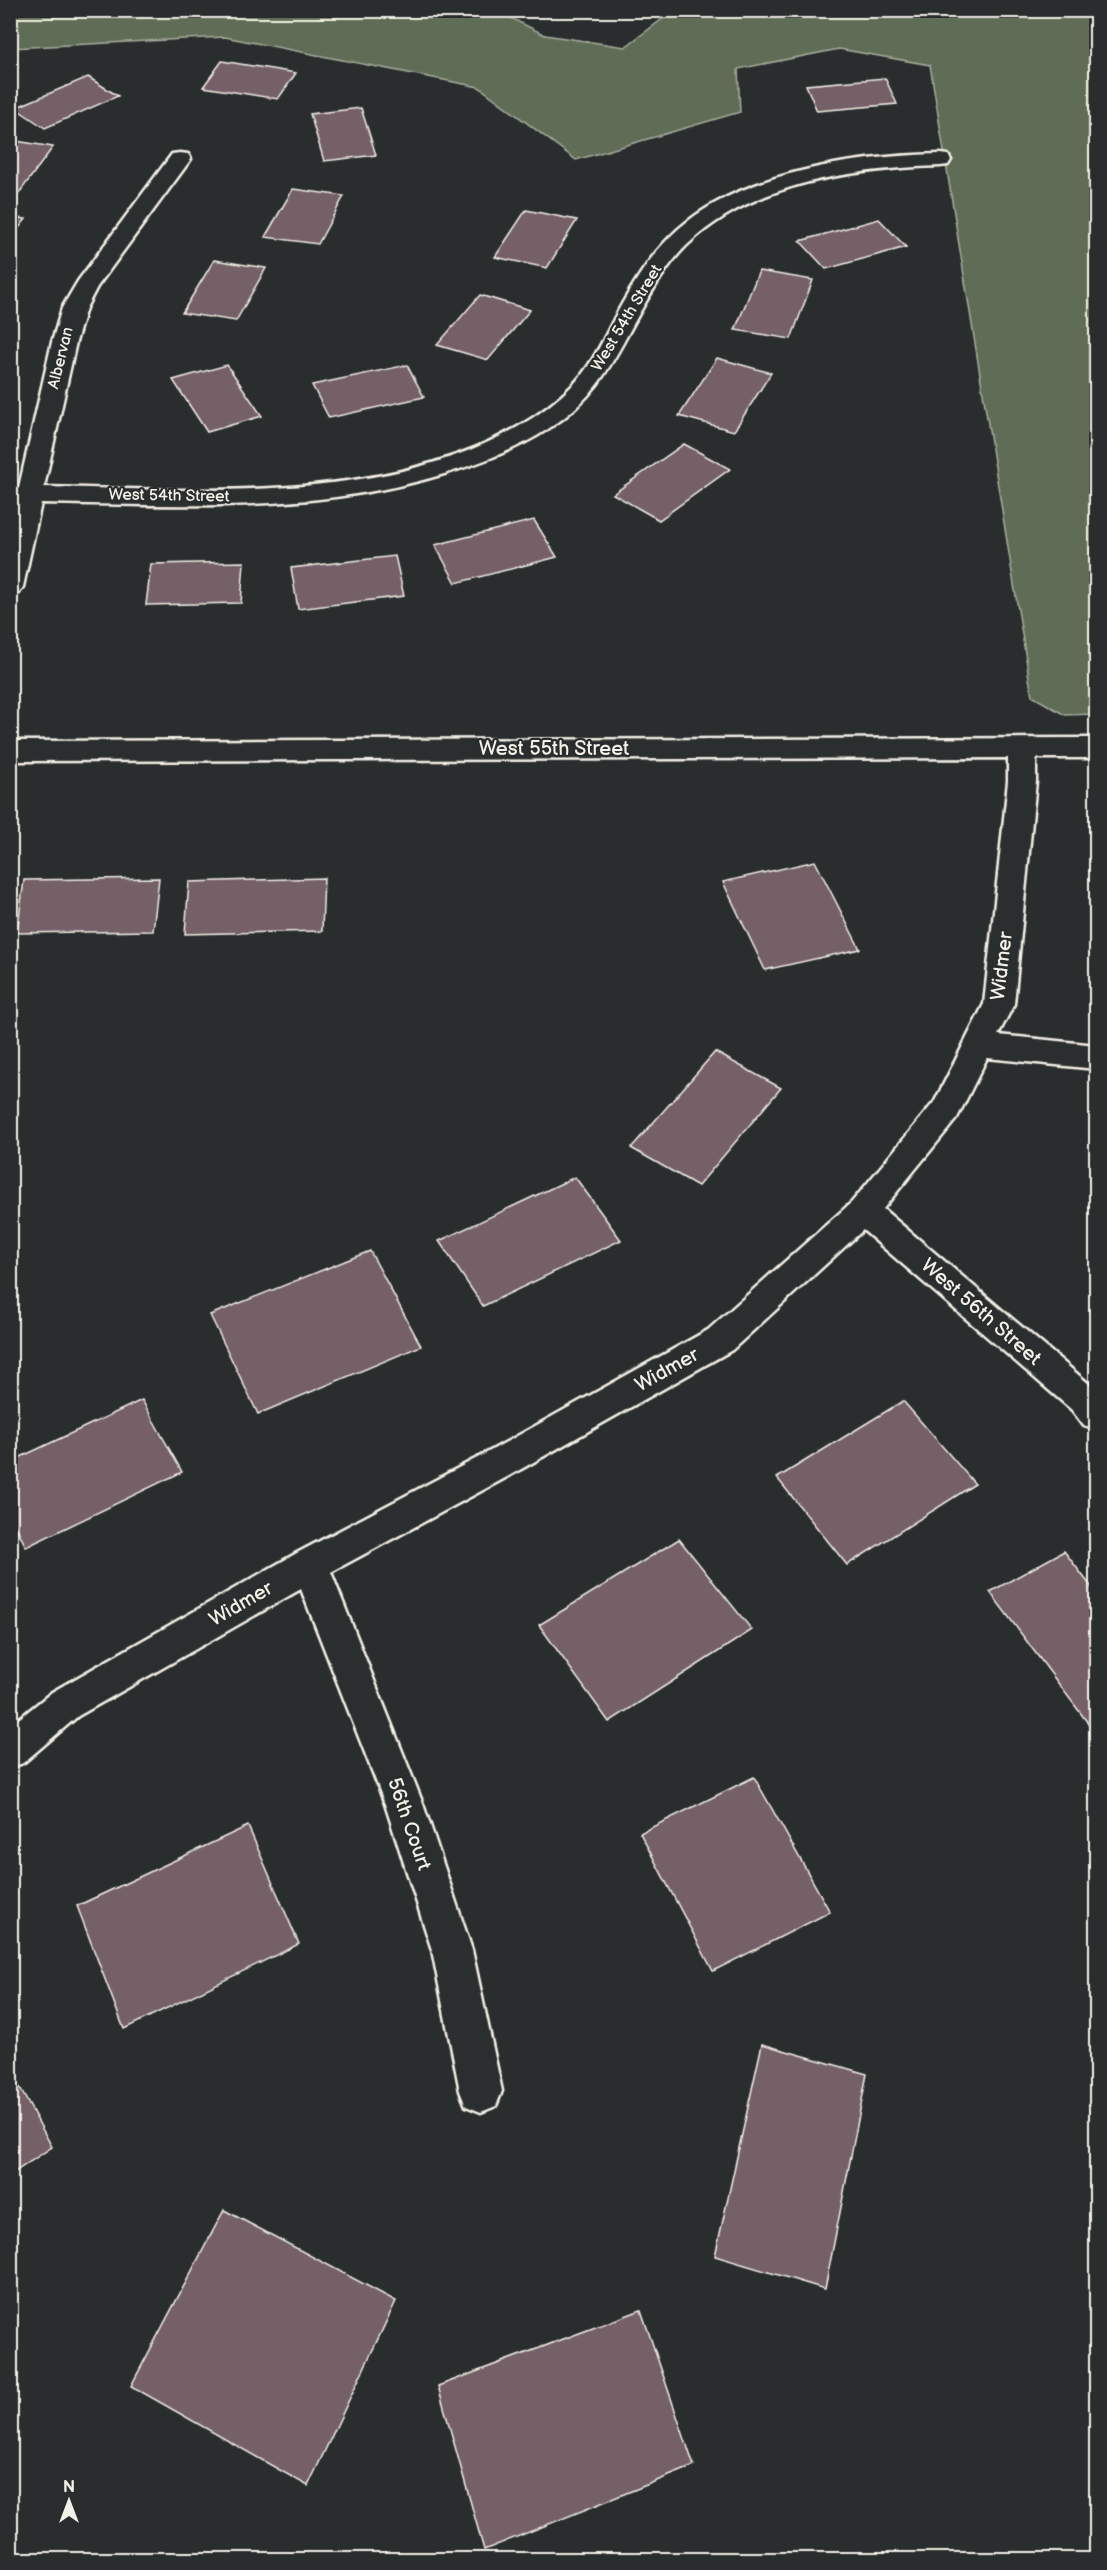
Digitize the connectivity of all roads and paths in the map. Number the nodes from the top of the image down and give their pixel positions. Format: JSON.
{"nodes":[{"id":1,"x":180,"y":159,"type":"dead end"},
{"id":2,"x":940,"y":160,"type":"dead end"},
{"id":3,"x":30,"y":495,"type":"junction"},
{"id":4,"x":10,"y":587,"type":"edge"},
{"id":5,"x":1022,"y":748,"type":"junction"},
{"id":6,"x":1096,"y":748,"type":"edge"},
{"id":7,"x":10,"y":750,"type":"edge"},
{"id":8,"x":978,"y":1046,"type":"junction"},
{"id":9,"x":1096,"y":1056,"type":"edge"},
{"id":10,"x":863,"y":1211,"type":"junction"},
{"id":11,"x":1096,"y":1415,"type":"edge"},
{"id":12,"x":310,"y":1565,"type":"junction"},
{"id":13,"x":10,"y":1750,"type":"edge"},
{"id":14,"x":481,"y":2091,"type":"dead end"}],
"edges":[{"from":1,"to":3,"type":"street","name":"Albervan"},
{"from":2,"to":3,"type":"street","name":"West 54th Street"},
{"from":3,"to":4,"type":"street","name":"Albervan"},
{"from":5,"to":6,"type":"street","name":"West 55th Street"},
{"from":5,"to":7,"type":"street","name":"West 55th Street"},
{"from":5,"to":8,"type":"street","name":"Widmer"},
{"from":8,"to":9,"type":"street"},
{"from":8,"to":10,"type":"street","name":"Widmer"},
{"from":10,"to":11,"type":"street","name":"West 56th Street"},
{"from":10,"to":12,"type":"street","name":"Widmer"},
{"from":12,"to":13,"type":"street","name":"Widmer"},
{"from":12,"to":14,"type":"street","name":"56th Court"}]}
